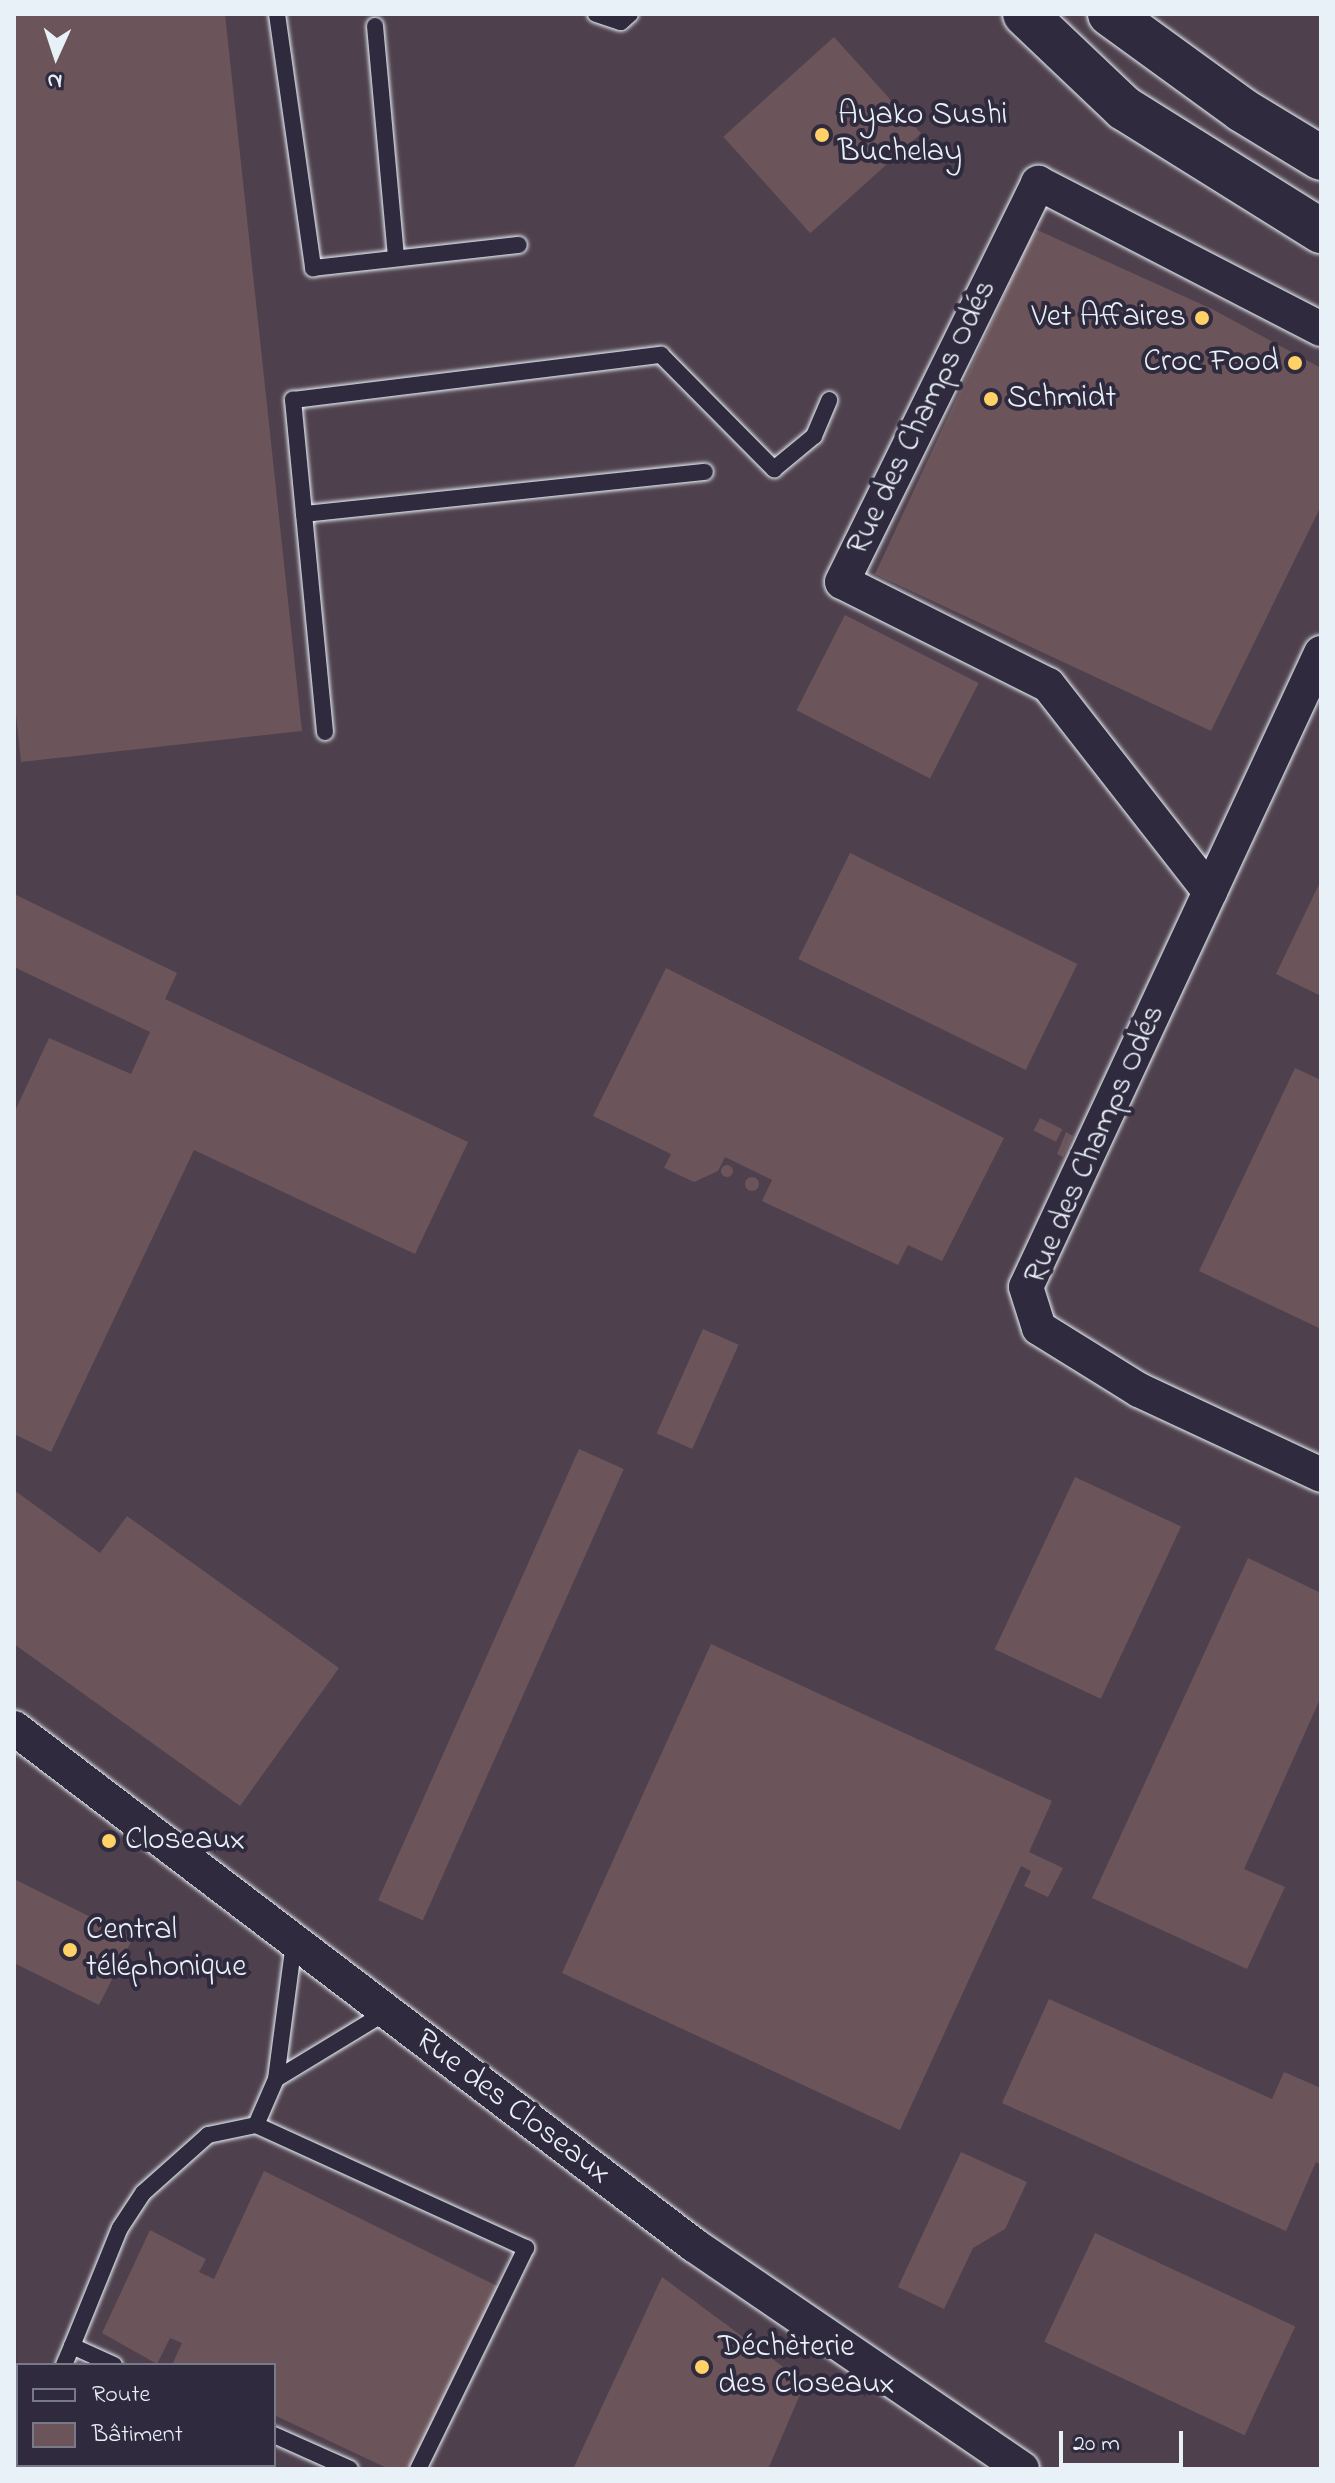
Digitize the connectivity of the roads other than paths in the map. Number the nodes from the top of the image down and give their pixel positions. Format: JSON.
{"nodes":[{"id":1,"x":277,"y":14,"type":"edge"},
{"id":2,"x":596,"y":14,"type":"edge"},
{"id":3,"x":630,"y":14,"type":"edge"},
{"id":4,"x":1025,"y":14,"type":"edge"},
{"id":5,"x":1110,"y":14,"type":"edge"},
{"id":6,"x":375,"y":26,"type":"dead end"},
{"id":7,"x":1321,"y":158,"type":"edge"},
{"id":8,"x":1321,"y":231,"type":"edge"},
{"id":9,"x":519,"y":245,"type":"dead end"},
{"id":10,"x":396,"y":258,"type":"junction"},
{"id":11,"x":1321,"y":329,"type":"edge"},
{"id":12,"x":829,"y":400,"type":"dead end"},
{"id":13,"x":705,"y":472,"type":"dead end"},
{"id":14,"x":304,"y":514,"type":"junction"},
{"id":15,"x":1321,"y":653,"type":"edge"},
{"id":16,"x":325,"y":732,"type":"dead end"},
{"id":17,"x":1210,"y":892,"type":"junction"},
{"id":18,"x":1321,"y":1475,"type":"edge"},
{"id":19,"x":14,"y":1728,"type":"edge"},
{"id":20,"x":294,"y":1943,"type":"junction"},
{"id":21,"x":386,"y":2012,"type":"junction"},
{"id":22,"x":276,"y":2079,"type":"junction"},
{"id":23,"x":256,"y":2125,"type":"junction"},
{"id":24,"x":72,"y":2346,"type":"junction"},
{"id":25,"x":65,"y":2363,"type":"edge"},
{"id":26,"x":110,"y":2363,"type":"edge"},
{"id":27,"x":276,"y":2436,"type":"edge"},
{"id":28,"x":350,"y":2469,"type":"edge"},
{"id":29,"x":418,"y":2469,"type":"edge"},
{"id":30,"x":1022,"y":2469,"type":"edge"}],
"edges":[{"from":1,"to":10,"type":"lane"},
{"from":2,"to":3,"type":"lane"},
{"from":4,"to":8,"type":"main road"},
{"from":5,"to":7,"type":"main road"},
{"from":6,"to":10,"type":"lane"},
{"from":9,"to":10,"type":"lane"},
{"from":11,"to":17,"type":"street","name":"Rue des Champs Odés"},
{"from":12,"to":14,"type":"lane"},
{"from":13,"to":14,"type":"lane"},
{"from":14,"to":16,"type":"lane"},
{"from":15,"to":17,"type":"street","name":"Rue des Champs Odés"},
{"from":17,"to":18,"type":"street","name":"Rue des Champs Odés"},
{"from":19,"to":20,"type":"street","name":"Rue des Closeaux"},
{"from":20,"to":21,"type":"street","name":"Rue des Closeaux"},
{"from":20,"to":22,"type":"lane"},
{"from":21,"to":22,"type":"lane"},
{"from":21,"to":30,"type":"street","name":"Rue des Closeaux"},
{"from":22,"to":23,"type":"lane"},
{"from":23,"to":24,"type":"lane"},
{"from":23,"to":29,"type":"lane"},
{"from":24,"to":25,"type":"lane"},
{"from":24,"to":26,"type":"lane"},
{"from":27,"to":28,"type":"lane"}]}
